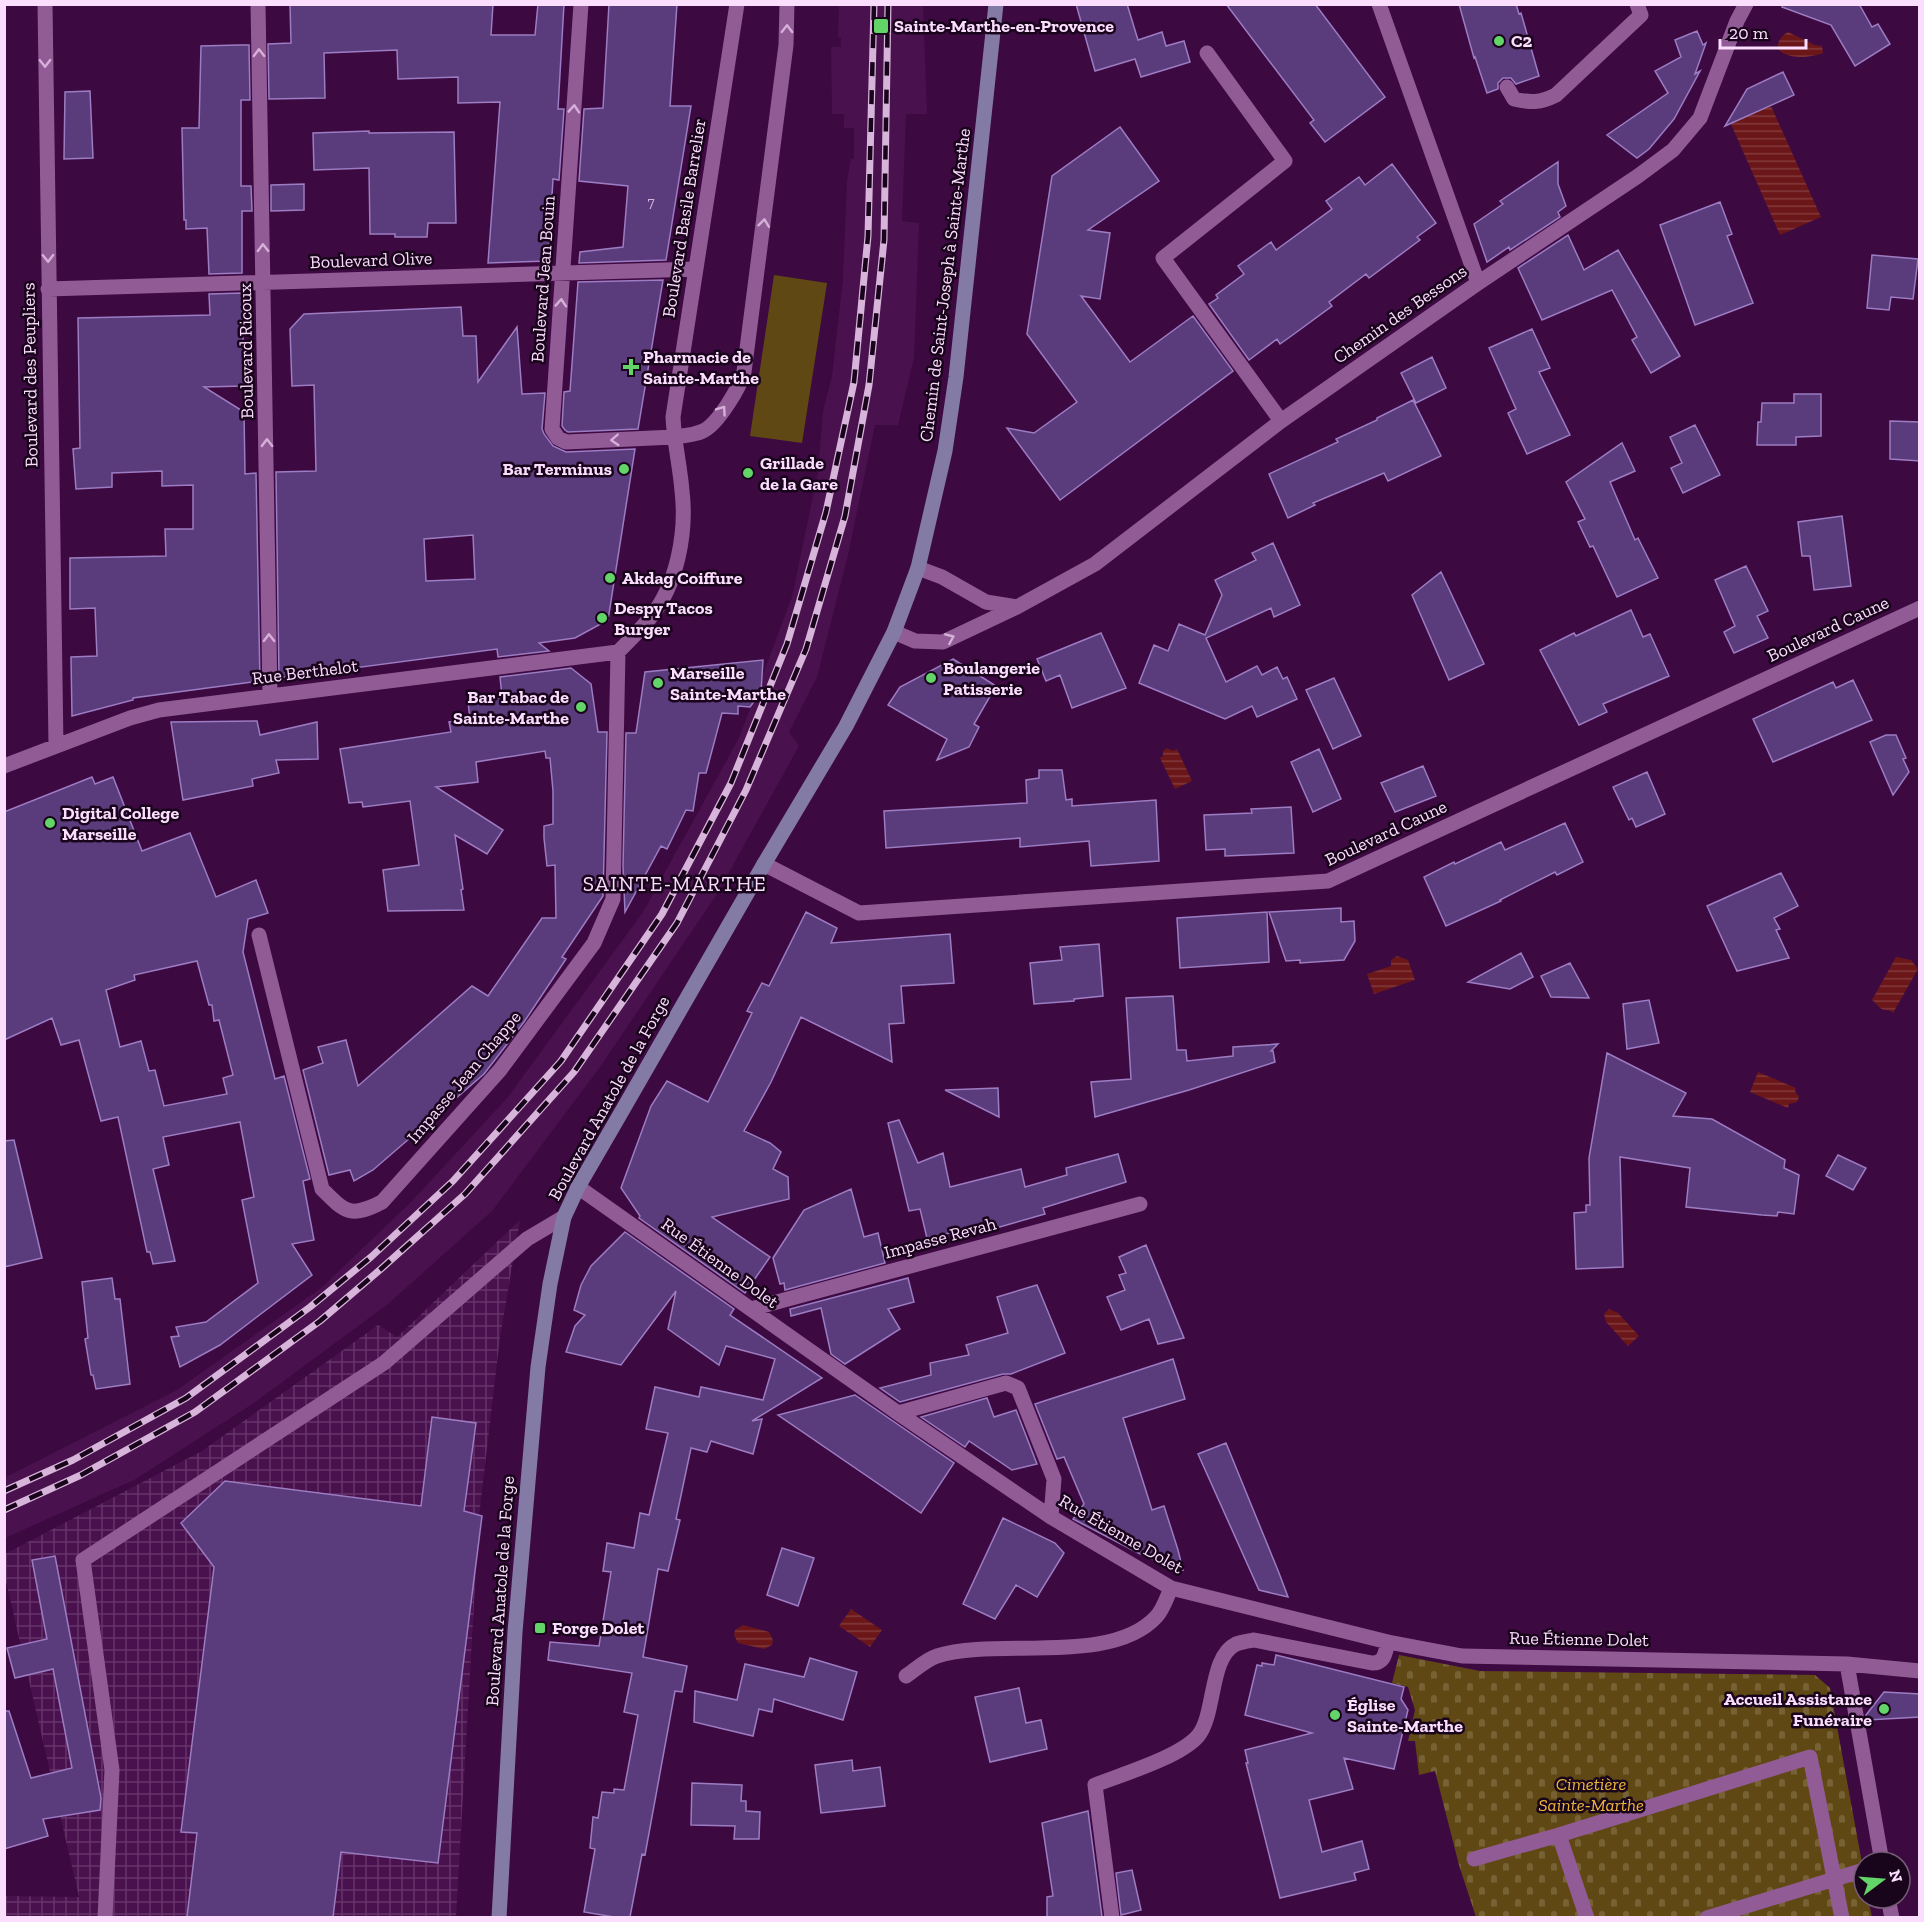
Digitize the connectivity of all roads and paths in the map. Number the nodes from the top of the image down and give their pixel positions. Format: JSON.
{"nodes":[{"id":1,"x":45,"y":4,"type":"edge"},
{"id":2,"x":258,"y":4,"type":"edge"},
{"id":3,"x":581,"y":4,"type":"edge"},
{"id":4,"x":737,"y":4,"type":"edge"},
{"id":5,"x":788,"y":4,"type":"edge"},
{"id":6,"x":996,"y":4,"type":"edge"},
{"id":7,"x":1379,"y":4,"type":"edge"},
{"id":8,"x":1637,"y":4,"type":"edge"},
{"id":9,"x":1746,"y":4,"type":"edge"},
{"id":10,"x":1207,"y":53,"type":"dead end"},
{"id":11,"x":1507,"y":87,"type":"dead end"},
{"id":12,"x":696,"y":269,"type":"junction"},
{"id":13,"x":563,"y":272,"type":"junction"},
{"id":14,"x":1478,"y":283,"type":"junction"},
{"id":15,"x":264,"y":284,"type":"junction"},
{"id":16,"x":48,"y":289,"type":"junction"},
{"id":17,"x":1281,"y":421,"type":"junction"},
{"id":18,"x":674,"y":438,"type":"junction"},
{"id":19,"x":918,"y":568,"type":"junction"},
{"id":20,"x":1017,"y":607,"type":"junction"},
{"id":21,"x":1920,"y":608,"type":"edge"},
{"id":22,"x":894,"y":632,"type":"junction"},
{"id":23,"x":618,"y":652,"type":"junction"},
{"id":24,"x":270,"y":696,"type":"junction"},
{"id":25,"x":56,"y":746,"type":"junction"},
{"id":26,"x":4,"y":766,"type":"edge"},
{"id":27,"x":764,"y":864,"type":"junction"},
{"id":28,"x":259,"y":935,"type":"dead end"},
{"id":29,"x":578,"y":1187,"type":"junction"},
{"id":30,"x":1140,"y":1204,"type":"dead end"},
{"id":31,"x":564,"y":1217,"type":"junction"},
{"id":32,"x":751,"y":1309,"type":"junction"},
{"id":33,"x":898,"y":1413,"type":"junction"},
{"id":34,"x":1051,"y":1517,"type":"junction"},
{"id":35,"x":1171,"y":1588,"type":"junction"},
{"id":36,"x":1388,"y":1642,"type":"junction"},
{"id":37,"x":1847,"y":1664,"type":"junction"},
{"id":38,"x":1920,"y":1671,"type":"edge"},
{"id":39,"x":906,"y":1676,"type":"dead end"},
{"id":40,"x":1559,"y":1836,"type":"junction"},
{"id":41,"x":1880,"y":1850,"type":"edge"},
{"id":42,"x":1474,"y":1859,"type":"dead end"},
{"id":43,"x":1852,"y":1874,"type":"edge"},
{"id":44,"x":1834,"y":1879,"type":"junction"},
{"id":45,"x":105,"y":1917,"type":"edge"},
{"id":46,"x":499,"y":1917,"type":"edge"},
{"id":47,"x":1112,"y":1917,"type":"edge"},
{"id":48,"x":1587,"y":1917,"type":"edge"},
{"id":49,"x":1707,"y":1917,"type":"edge"},
{"id":50,"x":1842,"y":1917,"type":"edge"}],
"edges":[{"from":1,"to":16,"type":"street","name":"Boulevard des Peupliers","one_way":true},
{"from":15,"to":2,"type":"street","name":"Boulevard Ricoux","one_way":true},
{"from":13,"to":3,"type":"street","name":"Boulevard Jean Bouin","one_way":true},
{"from":4,"to":12,"type":"street","name":"Boulevard Basile Barrelier"},
{"from":18,"to":5,"type":"street","one_way":true},
{"from":6,"to":19,"type":"main road","name":"Chemin de Saint-Joseph à Sainte-Marthe"},
{"from":7,"to":14,"type":"street"},
{"from":8,"to":11,"type":"street"},
{"from":9,"to":14,"type":"street","name":"Chemin des Bessons"},
{"from":10,"to":17,"type":"street"},
{"from":12,"to":13,"type":"street","name":"Boulevard Olive"},
{"from":12,"to":18,"type":"street","name":"Boulevard Basile Barrelier"},
{"from":13,"to":15,"type":"street","name":"Boulevard Olive"},
{"from":18,"to":13,"type":"street","name":"Boulevard Jean Bouin","one_way":true},
{"from":14,"to":17,"type":"street","name":"Chemin des Bessons"},
{"from":15,"to":16,"type":"street","name":"Boulevard Olive"},
{"from":24,"to":15,"type":"street","name":"Boulevard Ricoux","one_way":true},
{"from":16,"to":25,"type":"street","name":"Boulevard des Peupliers"},
{"from":17,"to":20,"type":"street","name":"Chemin des Bessons"},
{"from":18,"to":23,"type":"street","name":"Boulevard Basile Barrelier"},
{"from":19,"to":20,"type":"street"},
{"from":19,"to":22,"type":"main road","name":"Boulevard Anatole de la Forge"},
{"from":22,"to":20,"type":"street","name":"Chemin des Bessons","one_way":true},
{"from":21,"to":27,"type":"street","name":"Boulevard Caune"},
{"from":22,"to":27,"type":"main road","name":"Boulevard Anatole de la Forge"},
{"from":23,"to":24,"type":"street","name":"Rue Berthelot"},
{"from":23,"to":28,"type":"street","name":"Impasse Jean Chappe"},
{"from":24,"to":25,"type":"street","name":"Rue Berthelot"},
{"from":25,"to":26,"type":"street","name":"Rue Berthelot"},
{"from":27,"to":29,"type":"main road","name":"Boulevard Anatole de la Forge"},
{"from":29,"to":31,"type":"main road","name":"Boulevard Anatole de la Forge"},
{"from":29,"to":32,"type":"street","name":"Rue Étienne Dolet"},
{"from":30,"to":32,"type":"street","name":"Impasse Revah"},
{"from":31,"to":45,"type":"street"},
{"from":31,"to":46,"type":"main road","name":"Boulevard Anatole de la Forge"},
{"from":32,"to":33,"type":"street","name":"Rue Étienne Dolet"},
{"from":33,"to":34,"type":"street","name":"Rue Étienne Dolet"},
{"from":33,"to":34,"type":"street"},
{"from":34,"to":35,"type":"street","name":"Rue Étienne Dolet"},
{"from":35,"to":36,"type":"street","name":"Rue Étienne Dolet"},
{"from":35,"to":39,"type":"street"},
{"from":36,"to":37,"type":"street","name":"Rue Étienne Dolet"},
{"from":36,"to":47,"type":"street"},
{"from":37,"to":38,"type":"street","name":"Rue Étienne Dolet"},
{"from":37,"to":41,"type":"street"},
{"from":40,"to":42,"type":"street"},
{"from":40,"to":44,"type":"street"},
{"from":40,"to":48,"type":"street"},
{"from":43,"to":44,"type":"street"},
{"from":44,"to":49,"type":"street"},
{"from":44,"to":50,"type":"street"}]}
